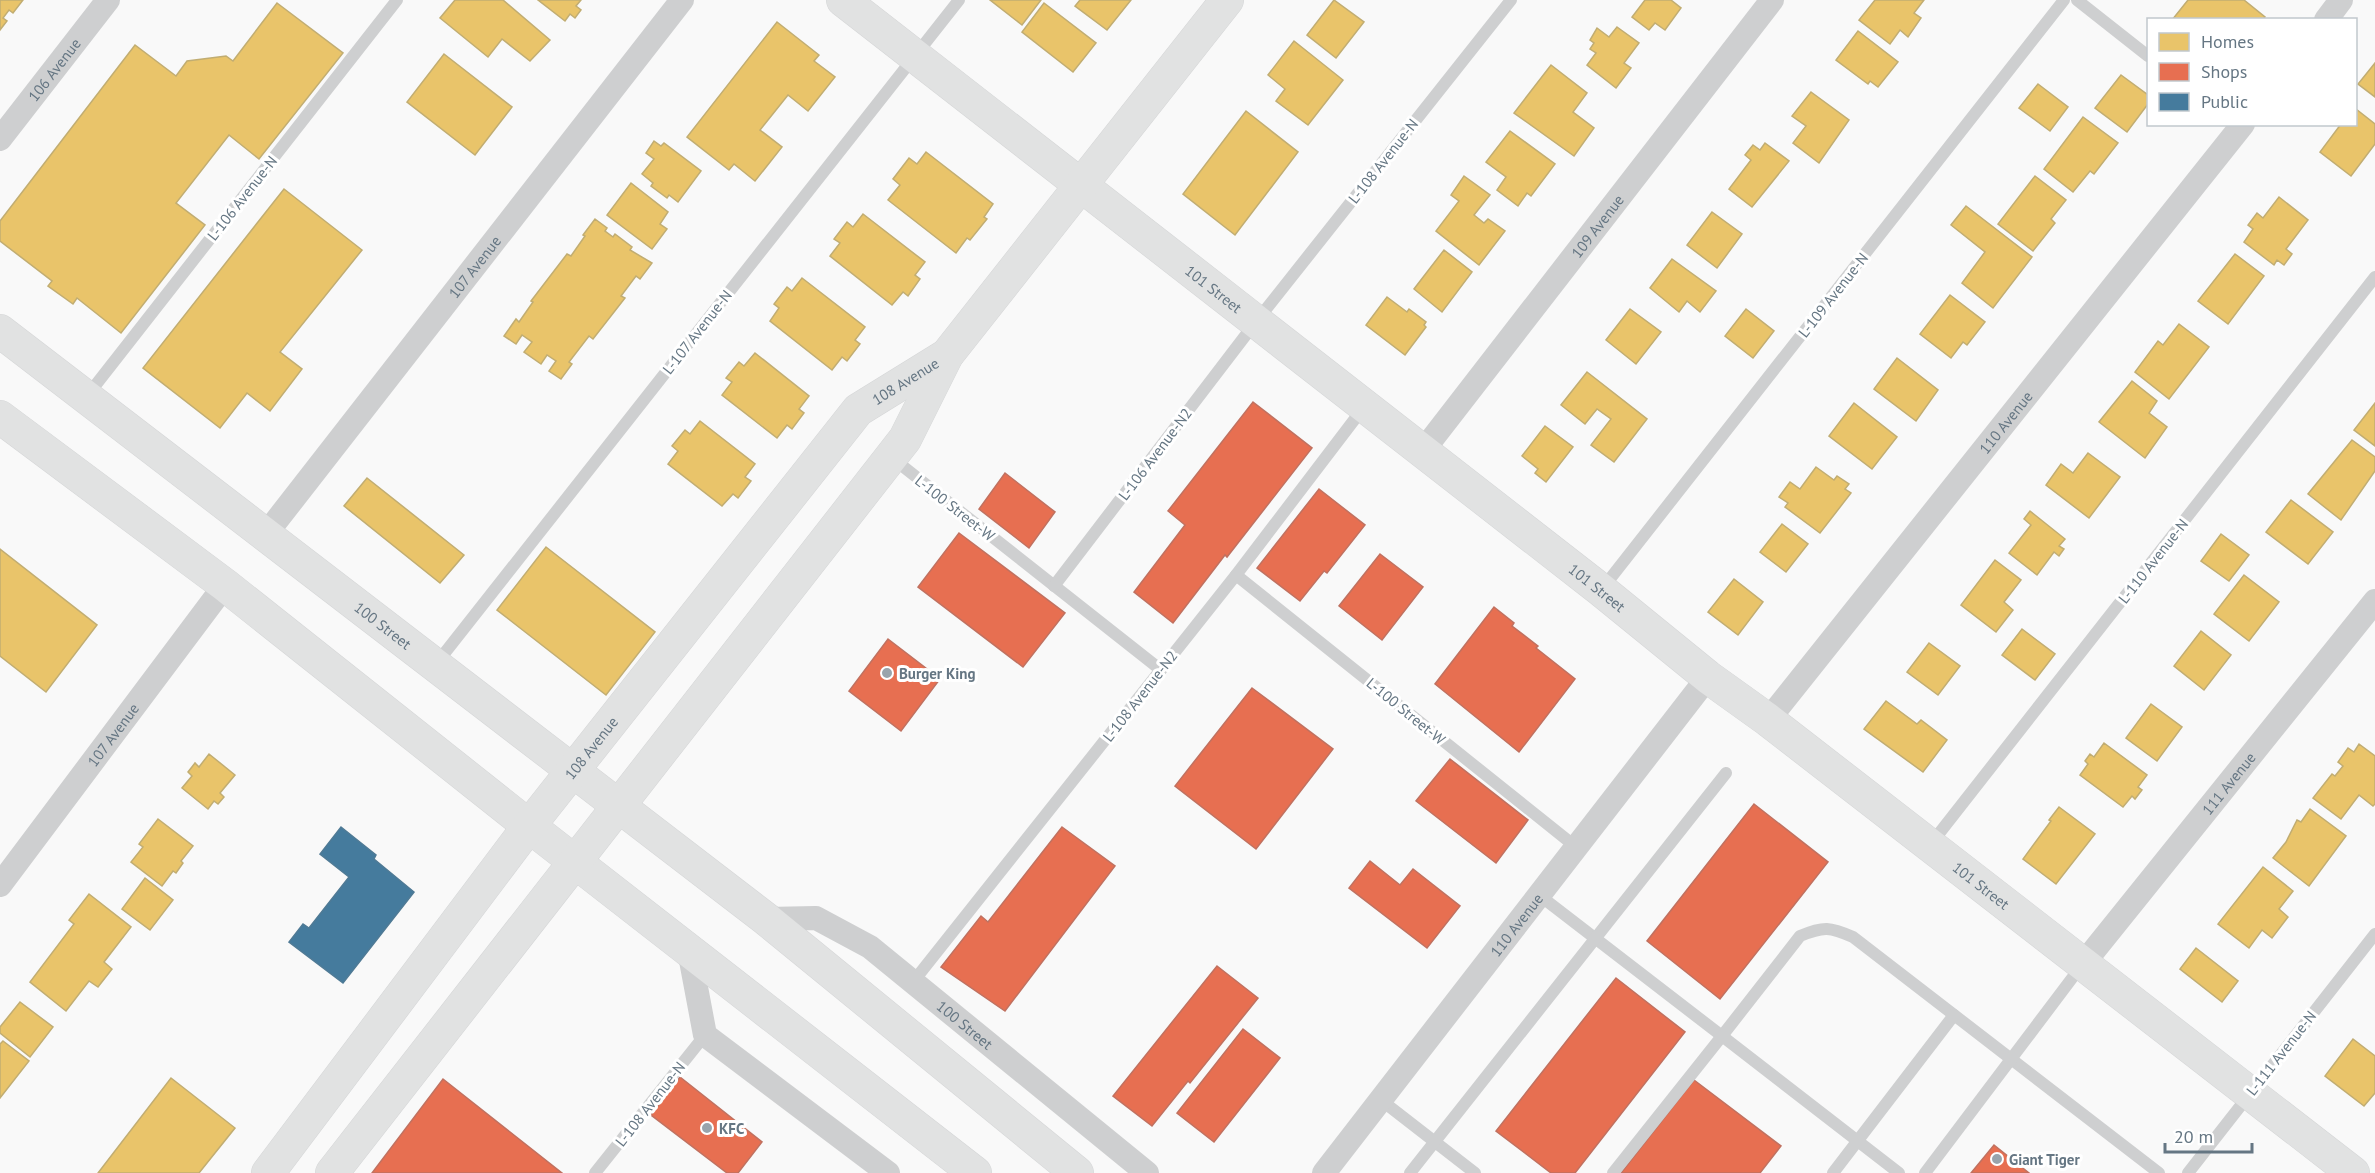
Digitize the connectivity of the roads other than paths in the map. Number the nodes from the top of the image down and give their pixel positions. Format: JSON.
{"nodes":[{"id":1,"x":108,"y":0,"type":"edge"},
{"id":2,"x":398,"y":0,"type":"edge"},
{"id":3,"x":682,"y":0,"type":"edge"},
{"id":4,"x":843,"y":0,"type":"edge"},
{"id":5,"x":959,"y":0,"type":"edge"},
{"id":6,"x":1227,"y":0,"type":"edge"},
{"id":7,"x":1510,"y":0,"type":"edge"},
{"id":8,"x":1772,"y":0,"type":"edge"},
{"id":9,"x":2064,"y":0,"type":"edge"},
{"id":10,"x":2078,"y":0,"type":"edge"},
{"id":11,"x":2341,"y":0,"type":"edge"},
{"id":12,"x":2327,"y":18,"type":"edge"},
{"id":13,"x":2147,"y":55,"type":"edge"},
{"id":14,"x":914,"y":57,"type":"junction"},
{"id":15,"x":2239,"y":126,"type":"edge"},
{"id":16,"x":0,"y":139,"type":"edge"},
{"id":17,"x":1080,"y":186,"type":"junction"},
{"id":18,"x":2375,"y":277,"type":"edge"},
{"id":19,"x":1255,"y":323,"type":"junction"},
{"id":20,"x":0,"y":331,"type":"edge"},
{"id":21,"x":947,"y":355,"type":"junction"},
{"id":22,"x":87,"y":396,"type":"junction"},
{"id":23,"x":1364,"y":407,"type":"junction"},
{"id":24,"x":0,"y":417,"type":"edge"},
{"id":25,"x":1422,"y":452,"type":"junction"},
{"id":26,"x":891,"y":457,"type":"junction"},
{"id":27,"x":266,"y":534,"type":"junction"},
{"id":28,"x":1236,"y":575,"type":"junction"},
{"id":29,"x":225,"y":585,"type":"junction"},
{"id":30,"x":1054,"y":586,"type":"junction"},
{"id":31,"x":1601,"y":590,"type":"junction"},
{"id":32,"x":2375,"y":601,"type":"edge"},
{"id":33,"x":435,"y":664,"type":"junction"},
{"id":34,"x":1161,"y":670,"type":"junction"},
{"id":35,"x":1708,"y":677,"type":"junction"},
{"id":36,"x":1768,"y":720,"type":"junction"},
{"id":37,"x":572,"y":771,"type":"junction"},
{"id":38,"x":1726,"y":773,"type":"dead end"},
{"id":39,"x":617,"y":805,"type":"junction"},
{"id":40,"x":530,"y":826,"type":"junction"},
{"id":41,"x":1930,"y":845,"type":"junction"},
{"id":42,"x":1576,"y":847,"type":"junction"},
{"id":43,"x":575,"y":860,"type":"junction"},
{"id":44,"x":0,"y":885,"type":"edge"},
{"id":45,"x":1539,"y":895,"type":"junction"},
{"id":46,"x":766,"y":920,"type":"junction"},
{"id":47,"x":2375,"y":934,"type":"edge"},
{"id":48,"x":1594,"y":937,"type":"junction"},
{"id":49,"x":689,"y":950,"type":"junction"},
{"id":50,"x":2083,"y":964,"type":"junction"},
{"id":51,"x":913,"y":982,"type":"junction"},
{"id":52,"x":1954,"y":1015,"type":"junction"},
{"id":53,"x":705,"y":1035,"type":"junction"},
{"id":54,"x":1722,"y":1036,"type":"junction"},
{"id":55,"x":2011,"y":1059,"type":"junction"},
{"id":56,"x":2250,"y":1093,"type":"junction"},
{"id":57,"x":1381,"y":1100,"type":"junction"},
{"id":58,"x":1858,"y":1141,"type":"junction"},
{"id":59,"x":1434,"y":1142,"type":"junction"},
{"id":60,"x":879,"y":1170,"type":"edge"},
{"id":61,"x":268,"y":1173,"type":"edge"},
{"id":62,"x":332,"y":1173,"type":"edge"},
{"id":63,"x":596,"y":1173,"type":"edge"},
{"id":64,"x":975,"y":1173,"type":"edge"},
{"id":65,"x":1077,"y":1173,"type":"edge"},
{"id":66,"x":1147,"y":1173,"type":"edge"},
{"id":67,"x":1324,"y":1173,"type":"edge"},
{"id":68,"x":1410,"y":1173,"type":"edge"},
{"id":69,"x":1475,"y":1173,"type":"edge"},
{"id":70,"x":1613,"y":1173,"type":"edge"},
{"id":71,"x":1833,"y":1173,"type":"edge"},
{"id":72,"x":1899,"y":1173,"type":"edge"},
{"id":73,"x":1925,"y":1173,"type":"edge"},
{"id":74,"x":2159,"y":1173,"type":"edge"},
{"id":75,"x":2188,"y":1173,"type":"edge"},
{"id":76,"x":2353,"y":1173,"type":"edge"}],
"edges":[{"from":1,"to":16,"type":"street","name":"106 Avenue"},
{"from":2,"to":22,"type":"lane","name":"L-106 Avenue-N"},
{"from":3,"to":27,"type":"street","name":"107 Avenue"},
{"from":4,"to":14,"type":"street","name":"101 Street"},
{"from":5,"to":14,"type":"lane","name":"L-107 Avenue-N"},
{"from":6,"to":17,"type":"street","name":"108 Avenue"},
{"from":7,"to":19,"type":"lane","name":"L-108 Avenue-N"},
{"from":8,"to":25,"type":"street","name":"109 Avenue"},
{"from":9,"to":31,"type":"lane","name":"L-109 Avenue-N"},
{"from":10,"to":13,"type":"lane"},
{"from":11,"to":12,"type":"street"},
{"from":14,"to":17,"type":"street","name":"101 Street"},
{"from":14,"to":33,"type":"lane","name":"L-107 Avenue-N"},
{"from":15,"to":36,"type":"street","name":"110 Avenue"},
{"from":17,"to":19,"type":"street","name":"101 Street"},
{"from":17,"to":21,"type":"street","name":"108 Avenue"},
{"from":18,"to":41,"type":"lane","name":"L-110 Avenue-N"},
{"from":19,"to":23,"type":"street","name":"101 Street"},
{"from":19,"to":30,"type":"lane","name":"L-106 Avenue-N2"},
{"from":20,"to":22,"type":"street","name":"100 Street"},
{"from":21,"to":26,"type":"street","name":"108 Avenue"},
{"from":21,"to":37,"type":"street","name":"108 Avenue"},
{"from":22,"to":27,"type":"street","name":"100 Street"},
{"from":23,"to":25,"type":"street","name":"101 Street"},
{"from":23,"to":28,"type":"lane","name":"L-108 Avenue-N2"},
{"from":24,"to":29,"type":"street"},
{"from":25,"to":31,"type":"street","name":"101 Street"},
{"from":26,"to":30,"type":"lane","name":"L-100 Street-W"},
{"from":26,"to":39,"type":"street","name":"108 Avenue"},
{"from":27,"to":33,"type":"street","name":"100 Street"},
{"from":28,"to":34,"type":"lane","name":"L-108 Avenue-N2"},
{"from":28,"to":42,"type":"lane","name":"L-100 Street-W"},
{"from":29,"to":40,"type":"street"},
{"from":29,"to":44,"type":"street","name":"107 Avenue"},
{"from":30,"to":34,"type":"lane","name":"L-100 Street-W"},
{"from":31,"to":35,"type":"street","name":"101 Street"},
{"from":32,"to":50,"type":"street","name":"111 Avenue"},
{"from":33,"to":37,"type":"street","name":"100 Street"},
{"from":34,"to":51,"type":"lane","name":"L-108 Avenue-N2"},
{"from":35,"to":36,"type":"street","name":"101 Street"},
{"from":35,"to":42,"type":"street","name":"110 Avenue"},
{"from":36,"to":41,"type":"street","name":"101 Street"},
{"from":37,"to":39,"type":"street","name":"100 Street"},
{"from":37,"to":40,"type":"street","name":"108 Avenue"},
{"from":38,"to":48,"type":"lane"},
{"from":39,"to":43,"type":"street","name":"108 Avenue"},
{"from":39,"to":46,"type":"street","name":"100 Street"},
{"from":40,"to":43,"type":"street"},
{"from":40,"to":61,"type":"street","name":"108 Avenue"},
{"from":41,"to":50,"type":"street","name":"101 Street"},
{"from":42,"to":45,"type":"street","name":"110 Avenue"},
{"from":43,"to":49,"type":"street"},
{"from":43,"to":62,"type":"street","name":"108 Avenue"},
{"from":45,"to":48,"type":"lane"},
{"from":45,"to":57,"type":"street","name":"110 Avenue"},
{"from":46,"to":51,"type":"street","name":"100 Street"},
{"from":46,"to":65,"type":"street","name":"100 Street"},
{"from":47,"to":56,"type":"lane","name":"L-111 Avenue-N"},
{"from":48,"to":54,"type":"lane"},
{"from":48,"to":59,"type":"lane"},
{"from":49,"to":53,"type":"street"},
{"from":49,"to":64,"type":"street"},
{"from":50,"to":55,"type":"lane"},
{"from":50,"to":56,"type":"street","name":"101 Street"},
{"from":51,"to":66,"type":"street","name":"100 Street"},
{"from":52,"to":54,"type":"lane"},
{"from":52,"to":55,"type":"lane"},
{"from":52,"to":58,"type":"lane"},
{"from":53,"to":60,"type":"street"},
{"from":53,"to":63,"type":"lane","name":"L-108 Avenue-N"},
{"from":54,"to":58,"type":"lane"},
{"from":54,"to":70,"type":"lane"},
{"from":55,"to":73,"type":"lane"},
{"from":55,"to":74,"type":"lane"},
{"from":56,"to":75,"type":"lane","name":"L-111 Avenue-N"},
{"from":56,"to":76,"type":"street","name":"101 Street"},
{"from":57,"to":59,"type":"lane"},
{"from":57,"to":67,"type":"street","name":"110 Avenue"},
{"from":58,"to":71,"type":"lane"},
{"from":58,"to":72,"type":"lane"},
{"from":59,"to":68,"type":"lane"},
{"from":59,"to":69,"type":"lane"}]}
